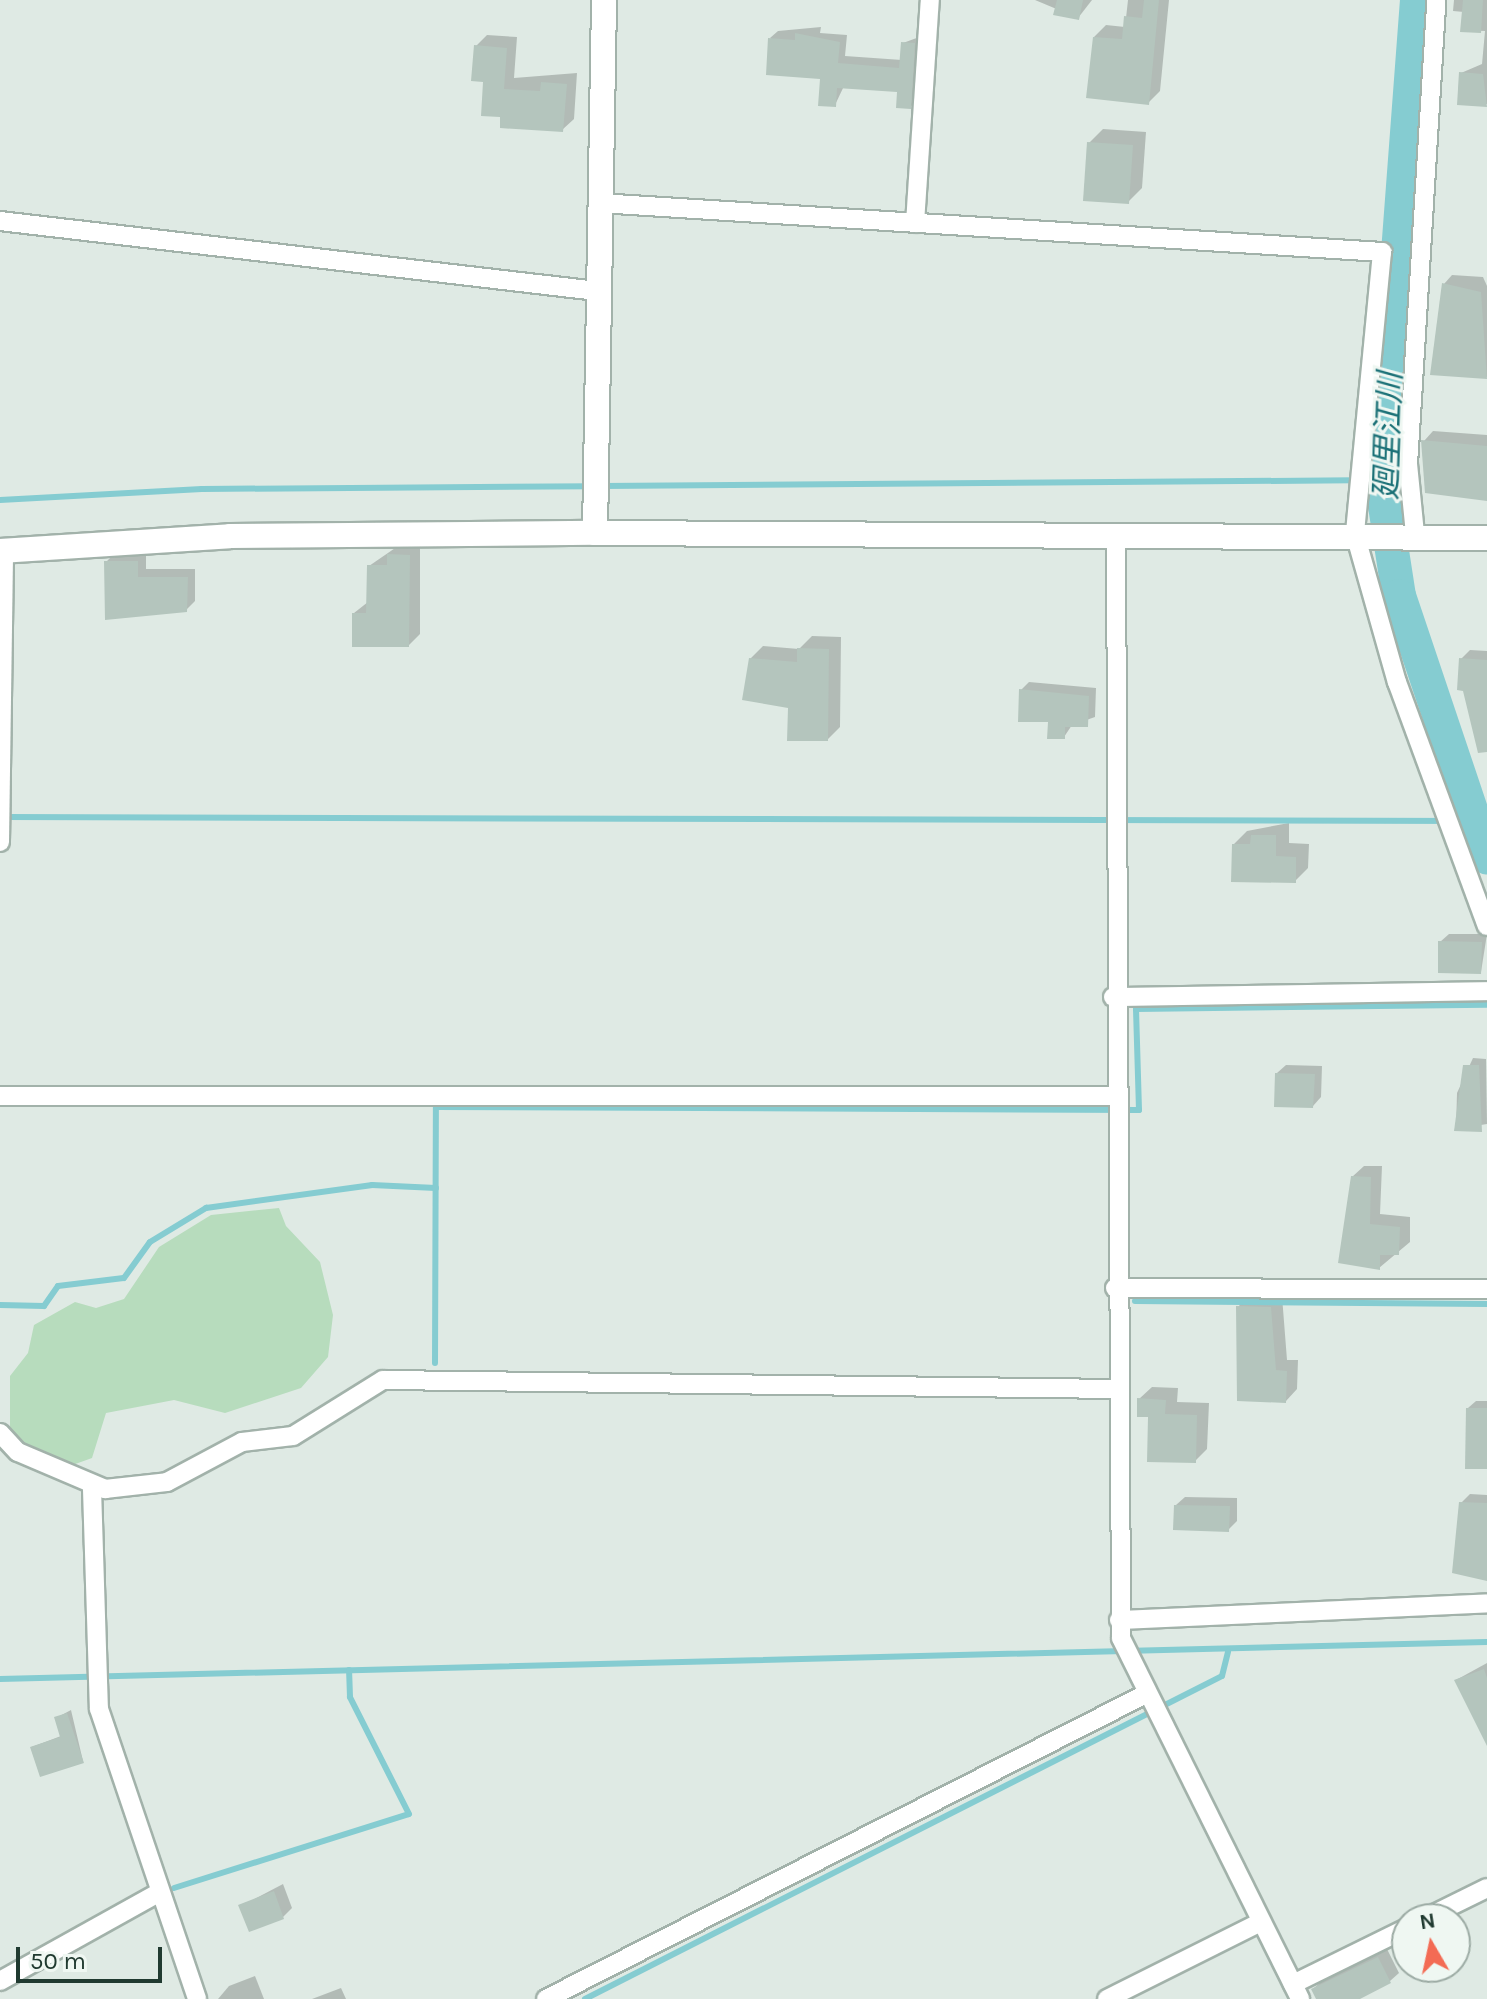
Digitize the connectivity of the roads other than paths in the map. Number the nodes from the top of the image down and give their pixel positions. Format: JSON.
{"nodes":[{"id":1,"x":604,"y":0,"type":"edge"},
{"id":2,"x":930,"y":0,"type":"edge"},
{"id":3,"x":1436,"y":0,"type":"edge"},
{"id":4,"x":599,"y":203,"type":"junction"},
{"id":5,"x":0,"y":221,"type":"edge"},
{"id":6,"x":915,"y":223,"type":"junction"},
{"id":7,"x":597,"y":291,"type":"junction"},
{"id":8,"x":595,"y":533,"type":"junction"},
{"id":9,"x":1116,"y":534,"type":"junction"},
{"id":10,"x":1355,"y":534,"type":"junction"},
{"id":11,"x":1415,"y":534,"type":"junction"},
{"id":12,"x":1487,"y":538,"type":"edge"},
{"id":13,"x":2,"y":551,"type":"edge"},
{"id":14,"x":0,"y":809,"type":"edge"},
{"id":15,"x":0,"y":825,"type":"edge"},
{"id":16,"x":0,"y":842,"type":"edge"},
{"id":17,"x":1487,"y":926,"type":"edge"},
{"id":18,"x":1487,"y":991,"type":"edge"},
{"id":19,"x":1113,"y":997,"type":"junction"},
{"id":20,"x":0,"y":1096,"type":"edge"},
{"id":21,"x":1113,"y":1106,"type":"junction"},
{"id":22,"x":1115,"y":1288,"type":"junction"},
{"id":23,"x":1487,"y":1289,"type":"edge"},
{"id":24,"x":1115,"y":1389,"type":"junction"},
{"id":25,"x":0,"y":1433,"type":"edge"},
{"id":26,"x":92,"y":1489,"type":"junction"},
{"id":27,"x":1487,"y":1603,"type":"edge"},
{"id":28,"x":1120,"y":1629,"type":"junction"},
{"id":29,"x":1151,"y":1705,"type":"junction"},
{"id":30,"x":1487,"y":1888,"type":"edge"},
{"id":31,"x":158,"y":1893,"type":"junction"},
{"id":32,"x":1457,"y":1903,"type":"edge"},
{"id":33,"x":1261,"y":1922,"type":"junction"},
{"id":34,"x":1391,"y":1937,"type":"edge"},
{"id":35,"x":0,"y":1981,"type":"edge"},
{"id":36,"x":1297,"y":1992,"type":"edge"},
{"id":37,"x":197,"y":1999,"type":"edge"},
{"id":38,"x":546,"y":1999,"type":"edge"},
{"id":39,"x":1107,"y":1999,"type":"edge"}],
"edges":[{"from":1,"to":4,"type":"street"},
{"from":2,"to":6,"type":"street"},
{"from":3,"to":11,"type":"street"},
{"from":4,"to":6,"type":"street"},
{"from":4,"to":7,"type":"street"},
{"from":5,"to":7,"type":"street"},
{"from":6,"to":10,"type":"street"},
{"from":7,"to":8,"type":"street"},
{"from":8,"to":9,"type":"street"},
{"from":8,"to":13,"type":"street"},
{"from":9,"to":10,"type":"street"},
{"from":9,"to":19,"type":"street"},
{"from":10,"to":11,"type":"street"},
{"from":10,"to":17,"type":"street"},
{"from":11,"to":12,"type":"street"},
{"from":13,"to":14,"type":"street"},
{"from":14,"to":15,"type":"street"},
{"from":15,"to":16,"type":"street"},
{"from":18,"to":19,"type":"street"},
{"from":19,"to":21,"type":"street"},
{"from":20,"to":21,"type":"street"},
{"from":21,"to":22,"type":"street"},
{"from":22,"to":23,"type":"street"},
{"from":22,"to":24,"type":"street"},
{"from":24,"to":26,"type":"street"},
{"from":24,"to":28,"type":"street"},
{"from":25,"to":26,"type":"street"},
{"from":26,"to":31,"type":"street"},
{"from":27,"to":28,"type":"street"},
{"from":28,"to":29,"type":"street"},
{"from":29,"to":33,"type":"street"},
{"from":29,"to":38,"type":"street"},
{"from":30,"to":32,"type":"street"},
{"from":31,"to":35,"type":"street"},
{"from":31,"to":37,"type":"street"},
{"from":33,"to":36,"type":"street"},
{"from":33,"to":39,"type":"street"},
{"from":34,"to":36,"type":"street"}]}
